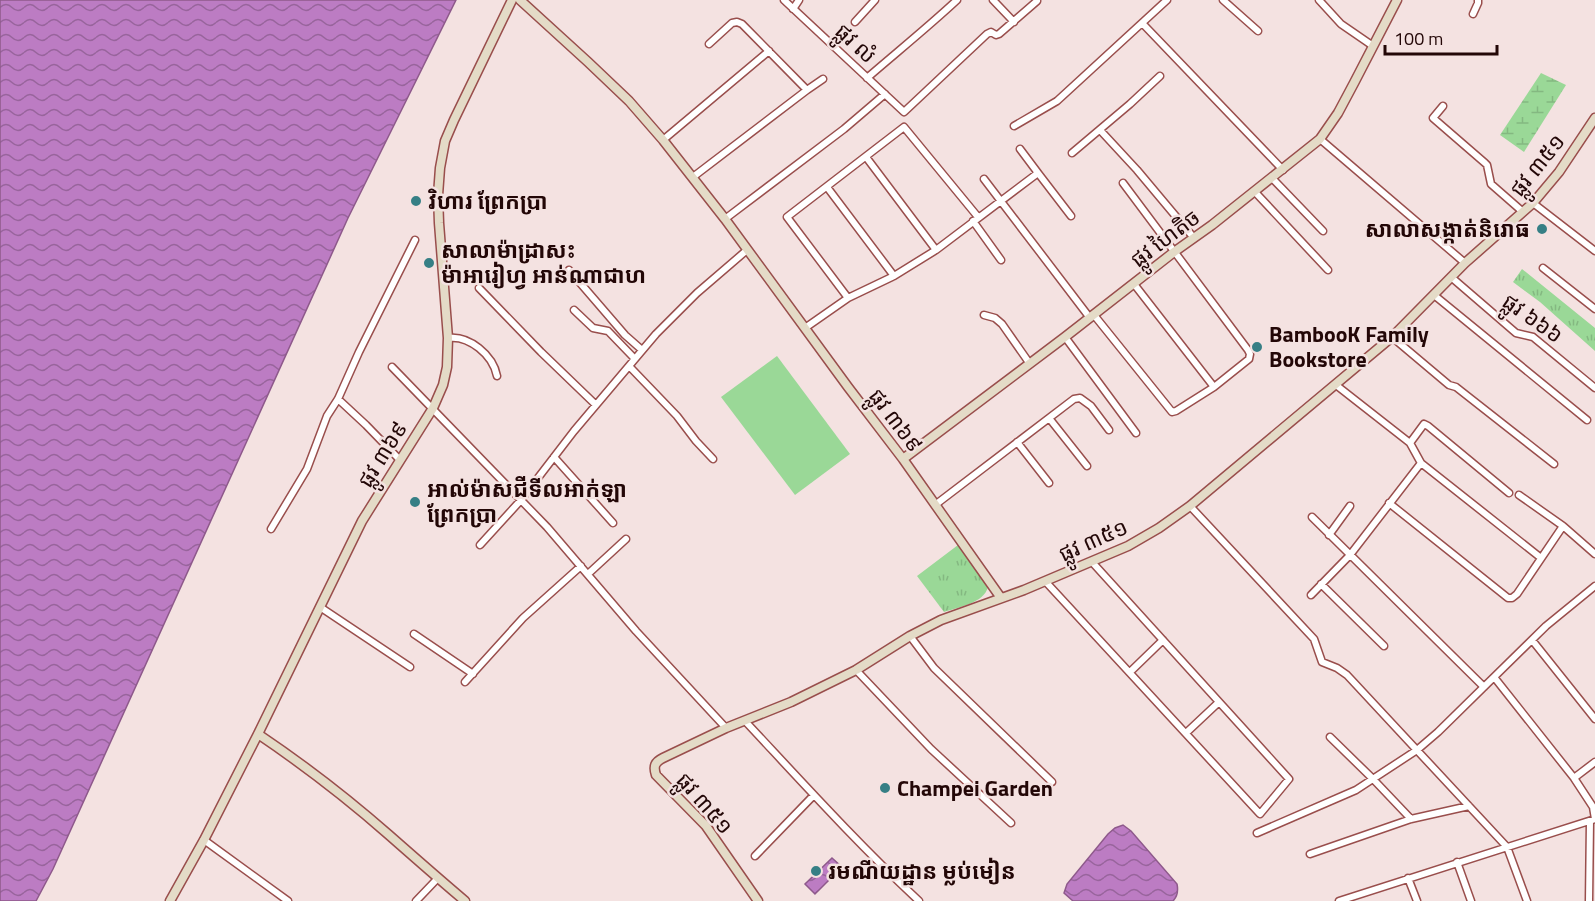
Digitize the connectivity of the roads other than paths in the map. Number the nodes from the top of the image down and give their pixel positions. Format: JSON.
{"nodes":[{"id":1,"x":512,"y":0,"type":"edge"},
{"id":2,"x":520,"y":0,"type":"edge"},
{"id":3,"x":784,"y":0,"type":"edge"},
{"id":4,"x":799,"y":0,"type":"edge"},
{"id":5,"x":875,"y":0,"type":"edge"},
{"id":6,"x":957,"y":0,"type":"edge"},
{"id":7,"x":993,"y":0,"type":"edge"},
{"id":8,"x":1167,"y":0,"type":"edge"},
{"id":9,"x":1223,"y":0,"type":"edge"},
{"id":10,"x":1397,"y":0,"type":"edge"},
{"id":11,"x":1478,"y":0,"type":"edge"},
{"id":12,"x":1037,"y":1,"type":"edge"},
{"id":13,"x":1322,"y":1,"type":"edge"},
{"id":14,"x":793,"y":9,"type":"junction"},
{"id":15,"x":1473,"y":15,"type":"dead end"},
{"id":16,"x":1014,"y":21,"type":"junction"},
{"id":17,"x":855,"y":22,"type":"dead end"},
{"id":18,"x":1142,"y":23,"type":"junction"},
{"id":19,"x":1258,"y":31,"type":"dead end"},
{"id":20,"x":709,"y":44,"type":"dead end"},
{"id":21,"x":1373,"y":46,"type":"junction"},
{"id":22,"x":769,"y":51,"type":"junction"},
{"id":23,"x":1160,"y":76,"type":"dead end"},
{"id":24,"x":867,"y":78,"type":"junction"},
{"id":25,"x":823,"y":79,"type":"dead end"},
{"id":26,"x":807,"y":90,"type":"junction"},
{"id":27,"x":885,"y":94,"type":"junction"},
{"id":28,"x":1443,"y":106,"type":"dead end"},
{"id":29,"x":1595,"y":118,"type":"edge"},
{"id":30,"x":1014,"y":126,"type":"dead end"},
{"id":31,"x":1100,"y":130,"type":"junction"},
{"id":32,"x":1320,"y":139,"type":"junction"},
{"id":33,"x":663,"y":140,"type":"junction"},
{"id":34,"x":1020,"y":149,"type":"dead end"},
{"id":35,"x":1072,"y":153,"type":"dead end"},
{"id":36,"x":866,"y":157,"type":"junction"},
{"id":37,"x":1283,"y":170,"type":"junction"},
{"id":38,"x":1038,"y":173,"type":"junction"},
{"id":39,"x":693,"y":177,"type":"junction"},
{"id":40,"x":1272,"y":178,"type":"junction"},
{"id":41,"x":984,"y":179,"type":"dead end"},
{"id":42,"x":1123,"y":183,"type":"dead end"},
{"id":43,"x":826,"y":187,"type":"junction"},
{"id":44,"x":1255,"y":192,"type":"junction"},
{"id":45,"x":1000,"y":201,"type":"junction"},
{"id":46,"x":1533,"y":203,"type":"junction"},
{"id":47,"x":1523,"y":212,"type":"junction"},
{"id":48,"x":1071,"y":216,"type":"dead end"},
{"id":49,"x":725,"y":219,"type":"junction"},
{"id":50,"x":976,"y":219,"type":"junction"},
{"id":51,"x":1323,"y":231,"type":"dead end"},
{"id":52,"x":1194,"y":238,"type":"junction"},
{"id":53,"x":415,"y":240,"type":"dead end"},
{"id":54,"x":747,"y":250,"type":"junction"},
{"id":55,"x":936,"y":250,"type":"junction"},
{"id":56,"x":1595,"y":251,"type":"edge"},
{"id":57,"x":1174,"y":252,"type":"junction"},
{"id":58,"x":1001,"y":260,"type":"dead end"},
{"id":59,"x":1465,"y":263,"type":"junction"},
{"id":60,"x":1543,"y":268,"type":"dead end"},
{"id":61,"x":569,"y":270,"type":"dead end"},
{"id":62,"x":1328,"y":270,"type":"dead end"},
{"id":63,"x":894,"y":276,"type":"junction"},
{"id":64,"x":1451,"y":277,"type":"junction"},
{"id":65,"x":1134,"y":284,"type":"junction"},
{"id":66,"x":479,"y":288,"type":"dead end"},
{"id":67,"x":1434,"y":295,"type":"junction"},
{"id":68,"x":848,"y":298,"type":"junction"},
{"id":69,"x":1595,"y":309,"type":"edge"},
{"id":70,"x":574,"y":310,"type":"dead end"},
{"id":71,"x":984,"y":315,"type":"dead end"},
{"id":72,"x":1092,"y":316,"type":"junction"},
{"id":73,"x":805,"y":328,"type":"junction"},
{"id":74,"x":1065,"y":337,"type":"junction"},
{"id":75,"x":1392,"y":337,"type":"junction"},
{"id":76,"x":448,"y":338,"type":"junction"},
{"id":77,"x":642,"y":350,"type":"junction"},
{"id":78,"x":635,"y":358,"type":"junction"},
{"id":79,"x":1030,"y":364,"type":"junction"},
{"id":80,"x":629,"y":366,"type":"junction"},
{"id":81,"x":392,"y":367,"type":"dead end"},
{"id":82,"x":497,"y":376,"type":"dead end"},
{"id":83,"x":1336,"y":385,"type":"junction"},
{"id":84,"x":1214,"y":387,"type":"junction"},
{"id":85,"x":1595,"y":388,"type":"edge"},
{"id":86,"x":338,"y":399,"type":"junction"},
{"id":87,"x":596,"y":405,"type":"junction"},
{"id":88,"x":433,"y":408,"type":"junction"},
{"id":89,"x":1049,"y":418,"type":"junction"},
{"id":90,"x":1587,"y":420,"type":"dead end"},
{"id":91,"x":1109,"y":430,"type":"dead end"},
{"id":92,"x":1136,"y":433,"type":"dead end"},
{"id":93,"x":1017,"y":442,"type":"junction"},
{"id":94,"x":1410,"y":443,"type":"junction"},
{"id":95,"x":554,"y":457,"type":"junction"},
{"id":96,"x":399,"y":459,"type":"junction"},
{"id":97,"x":714,"y":459,"type":"dead end"},
{"id":98,"x":903,"y":459,"type":"junction"},
{"id":99,"x":1421,"y":463,"type":"junction"},
{"id":100,"x":1554,"y":464,"type":"dead end"},
{"id":101,"x":1087,"y":466,"type":"dead end"},
{"id":102,"x":1049,"y":483,"type":"dead end"},
{"id":103,"x":1509,"y":493,"type":"dead end"},
{"id":104,"x":1520,"y":495,"type":"dead end"},
{"id":105,"x":521,"y":500,"type":"junction"},
{"id":106,"x":1389,"y":503,"type":"junction"},
{"id":107,"x":935,"y":505,"type":"junction"},
{"id":108,"x":1190,"y":506,"type":"junction"},
{"id":109,"x":1350,"y":506,"type":"dead end"},
{"id":110,"x":1312,"y":517,"type":"dead end"},
{"id":111,"x":613,"y":523,"type":"dead end"},
{"id":112,"x":1563,"y":526,"type":"junction"},
{"id":113,"x":271,"y":529,"type":"dead end"},
{"id":114,"x":1329,"y":535,"type":"junction"},
{"id":115,"x":626,"y":539,"type":"dead end"},
{"id":116,"x":480,"y":545,"type":"dead end"},
{"id":117,"x":1595,"y":554,"type":"edge"},
{"id":118,"x":1350,"y":555,"type":"junction"},
{"id":119,"x":1541,"y":558,"type":"junction"},
{"id":120,"x":1092,"y":562,"type":"junction"},
{"id":121,"x":581,"y":566,"type":"junction"},
{"id":122,"x":588,"y":574,"type":"junction"},
{"id":123,"x":1046,"y":580,"type":"junction"},
{"id":124,"x":1321,"y":584,"type":"junction"},
{"id":125,"x":1595,"y":586,"type":"edge"},
{"id":126,"x":1311,"y":595,"type":"dead end"},
{"id":127,"x":1001,"y":598,"type":"junction"},
{"id":128,"x":320,"y":607,"type":"junction"},
{"id":129,"x":414,"y":634,"type":"dead end"},
{"id":130,"x":910,"y":636,"type":"junction"},
{"id":131,"x":1163,"y":640,"type":"junction"},
{"id":132,"x":1532,"y":640,"type":"junction"},
{"id":133,"x":1384,"y":646,"type":"dead end"},
{"id":134,"x":410,"y":667,"type":"dead end"},
{"id":135,"x":856,"y":670,"type":"junction"},
{"id":136,"x":1130,"y":672,"type":"junction"},
{"id":137,"x":473,"y":674,"type":"junction"},
{"id":138,"x":1494,"y":677,"type":"junction"},
{"id":139,"x":465,"y":682,"type":"dead end"},
{"id":140,"x":1484,"y":687,"type":"junction"},
{"id":141,"x":1219,"y":702,"type":"junction"},
{"id":142,"x":1595,"y":719,"type":"edge"},
{"id":143,"x":745,"y":721,"type":"junction"},
{"id":144,"x":726,"y":728,"type":"junction"},
{"id":145,"x":1186,"y":733,"type":"junction"},
{"id":146,"x":258,"y":734,"type":"junction"},
{"id":147,"x":1330,"y":737,"type":"dead end"},
{"id":148,"x":1417,"y":750,"type":"junction"},
{"id":149,"x":1595,"y":762,"type":"edge"},
{"id":150,"x":1574,"y":778,"type":"junction"},
{"id":151,"x":1373,"y":779,"type":"junction"},
{"id":152,"x":1052,"y":782,"type":"dead end"},
{"id":153,"x":814,"y":795,"type":"junction"},
{"id":154,"x":1469,"y":806,"type":"junction"},
{"id":155,"x":1411,"y":819,"type":"junction"},
{"id":156,"x":1593,"y":820,"type":"edge"},
{"id":157,"x":1011,"y":823,"type":"dead end"},
{"id":158,"x":1257,"y":833,"type":"dead end"},
{"id":159,"x":204,"y":840,"type":"junction"},
{"id":160,"x":1508,"y":847,"type":"junction"},
{"id":161,"x":1310,"y":854,"type":"dead end"},
{"id":162,"x":755,"y":856,"type":"dead end"},
{"id":163,"x":1457,"y":862,"type":"junction"},
{"id":164,"x":438,"y":878,"type":"junction"},
{"id":165,"x":1408,"y":878,"type":"junction"},
{"id":166,"x":1362,"y":898,"type":"edge"},
{"id":167,"x":170,"y":901,"type":"edge"},
{"id":168,"x":288,"y":901,"type":"edge"},
{"id":169,"x":416,"y":901,"type":"edge"},
{"id":170,"x":465,"y":901,"type":"edge"},
{"id":171,"x":758,"y":901,"type":"edge"},
{"id":172,"x":919,"y":901,"type":"edge"},
{"id":173,"x":1339,"y":901,"type":"edge"},
{"id":174,"x":1417,"y":901,"type":"edge"},
{"id":175,"x":1471,"y":901,"type":"edge"},
{"id":176,"x":1527,"y":901,"type":"edge"},
{"id":177,"x":1589,"y":901,"type":"edge"}],
"edges":[{"from":1,"to":76,"type":"street","name":"ផ្លូវ ៣៦៩"},
{"from":2,"to":33,"type":"street","name":"ផ្លូវ ៣៦៩"},
{"from":3,"to":14,"type":"street","name":"ផ្លូវ លំ"},
{"from":4,"to":14,"type":"street"},
{"from":5,"to":17,"type":"street"},
{"from":6,"to":24,"type":"street"},
{"from":7,"to":16,"type":"street"},
{"from":8,"to":18,"type":"street"},
{"from":9,"to":19,"type":"street"},
{"from":10,"to":21,"type":"street","name":"ផ្លូវ ហៃតិច"},
{"from":11,"to":15,"type":"street"},
{"from":12,"to":16,"type":"street"},
{"from":13,"to":21,"type":"street"},
{"from":14,"to":24,"type":"street","name":"ផ្លូវ លំ"},
{"from":16,"to":27,"type":"street","name":"ផ្លូវ លំ"},
{"from":18,"to":30,"type":"street"},
{"from":18,"to":37,"type":"street"},
{"from":20,"to":22,"type":"street"},
{"from":21,"to":32,"type":"street","name":"ផ្លូវ ហៃតិច"},
{"from":22,"to":26,"type":"street"},
{"from":22,"to":33,"type":"street"},
{"from":23,"to":31,"type":"street"},
{"from":24,"to":27,"type":"street","name":"ផ្លូវ លំ"},
{"from":25,"to":26,"type":"street"},
{"from":26,"to":39,"type":"street"},
{"from":27,"to":49,"type":"street"},
{"from":28,"to":47,"type":"street"},
{"from":29,"to":46,"type":"street","name":"ផ្លូវ ៣៥១"},
{"from":31,"to":35,"type":"street"},
{"from":31,"to":52,"type":"street"},
{"from":32,"to":37,"type":"street","name":"ផ្លូវ ហៃតិច"},
{"from":32,"to":59,"type":"street"},
{"from":33,"to":39,"type":"street","name":"ផ្លូវ ៣៦៩"},
{"from":34,"to":38,"type":"street"},
{"from":36,"to":43,"type":"street"},
{"from":36,"to":50,"type":"street"},
{"from":36,"to":55,"type":"street"},
{"from":37,"to":40,"type":"street","name":"ផ្លូវ ហៃតិច"},
{"from":38,"to":45,"type":"street"},
{"from":38,"to":48,"type":"street"},
{"from":39,"to":49,"type":"street","name":"ផ្លូវ ៣៦៩"},
{"from":40,"to":44,"type":"street","name":"ផ្លូវ ហៃតិច"},
{"from":40,"to":51,"type":"street"},
{"from":41,"to":45,"type":"street"},
{"from":42,"to":57,"type":"street"},
{"from":43,"to":63,"type":"street"},
{"from":43,"to":68,"type":"street"},
{"from":44,"to":52,"type":"street","name":"ផ្លូវ ហៃតិច"},
{"from":44,"to":62,"type":"street"},
{"from":45,"to":50,"type":"street"},
{"from":45,"to":72,"type":"street"},
{"from":46,"to":47,"type":"street","name":"ផ្លូវ ៣៥១"},
{"from":46,"to":56,"type":"street"},
{"from":47,"to":59,"type":"street","name":"ផ្លូវ ៣៥១"},
{"from":49,"to":54,"type":"street","name":"ផ្លូវ ៣៦៩"},
{"from":50,"to":55,"type":"street"},
{"from":50,"to":58,"type":"street"},
{"from":52,"to":57,"type":"street","name":"ផ្លូវ ហៃតិច"},
{"from":53,"to":86,"type":"street"},
{"from":54,"to":73,"type":"street","name":"ផ្លូវ ៣៦៩"},
{"from":54,"to":77,"type":"street"},
{"from":55,"to":63,"type":"street"},
{"from":57,"to":65,"type":"street","name":"ផ្លូវ ហៃតិច"},
{"from":57,"to":84,"type":"street"},
{"from":59,"to":64,"type":"street","name":"ផ្លូវ ៣៥១"},
{"from":60,"to":69,"type":"street"},
{"from":61,"to":77,"type":"street"},
{"from":63,"to":68,"type":"street"},
{"from":64,"to":67,"type":"street","name":"ផ្លូវ ៣៥១"},
{"from":64,"to":85,"type":"street","name":"ផ្លូវ ៦៦៦"},
{"from":65,"to":72,"type":"street","name":"ផ្លូវ ហៃតិច"},
{"from":65,"to":84,"type":"street"},
{"from":66,"to":87,"type":"street"},
{"from":67,"to":75,"type":"street","name":"ផ្លូវ ៣៥១"},
{"from":67,"to":90,"type":"street"},
{"from":68,"to":73,"type":"street"},
{"from":70,"to":78,"type":"street"},
{"from":71,"to":79,"type":"street"},
{"from":72,"to":74,"type":"street","name":"ផ្លូវ ហៃតិច"},
{"from":72,"to":84,"type":"street"},
{"from":73,"to":98,"type":"street","name":"ផ្លូវ ៣៦៩"},
{"from":74,"to":79,"type":"street","name":"ផ្លូវ ហៃតិច"},
{"from":74,"to":92,"type":"street"},
{"from":75,"to":83,"type":"street","name":"ផ្លូវ ៣៥១"},
{"from":75,"to":100,"type":"street"},
{"from":76,"to":82,"type":"street"},
{"from":76,"to":88,"type":"street","name":"ផ្លូវ ៣៦៩"},
{"from":77,"to":78,"type":"street"},
{"from":78,"to":80,"type":"street"},
{"from":79,"to":98,"type":"street","name":"ផ្លូវ ហៃតិច"},
{"from":80,"to":87,"type":"street"},
{"from":80,"to":97,"type":"street"},
{"from":81,"to":88,"type":"street"},
{"from":83,"to":94,"type":"street"},
{"from":83,"to":108,"type":"street","name":"ផ្លូវ ៣៥១"},
{"from":86,"to":96,"type":"street"},
{"from":86,"to":113,"type":"street"},
{"from":87,"to":95,"type":"street"},
{"from":88,"to":96,"type":"street","name":"ផ្លូវ ៣៦៩"},
{"from":88,"to":105,"type":"street"},
{"from":89,"to":91,"type":"street"},
{"from":89,"to":93,"type":"street"},
{"from":89,"to":101,"type":"street"},
{"from":93,"to":102,"type":"street"},
{"from":93,"to":107,"type":"street"},
{"from":94,"to":99,"type":"street"},
{"from":94,"to":103,"type":"street"},
{"from":95,"to":105,"type":"street"},
{"from":95,"to":111,"type":"street"},
{"from":96,"to":128,"type":"street","name":"ផ្លូវ ៣៦៩"},
{"from":98,"to":107,"type":"street","name":"ផ្លូវ ៣៦៩"},
{"from":99,"to":106,"type":"street"},
{"from":99,"to":119,"type":"street"},
{"from":104,"to":112,"type":"street"},
{"from":105,"to":116,"type":"street"},
{"from":105,"to":121,"type":"street"},
{"from":106,"to":118,"type":"street"},
{"from":106,"to":119,"type":"street"},
{"from":107,"to":127,"type":"street","name":"ផ្លូវ ៣៦៩"},
{"from":108,"to":120,"type":"street","name":"ផ្លូវ ៣៥១"},
{"from":108,"to":148,"type":"street"},
{"from":109,"to":114,"type":"street"},
{"from":110,"to":114,"type":"street"},
{"from":112,"to":117,"type":"street"},
{"from":112,"to":119,"type":"street"},
{"from":114,"to":118,"type":"street"},
{"from":115,"to":122,"type":"street"},
{"from":118,"to":124,"type":"street"},
{"from":118,"to":140,"type":"street"},
{"from":120,"to":123,"type":"street","name":"ផ្លូវ ៣៥១"},
{"from":120,"to":131,"type":"street"},
{"from":121,"to":122,"type":"street"},
{"from":121,"to":137,"type":"street"},
{"from":122,"to":144,"type":"street"},
{"from":123,"to":127,"type":"street","name":"ផ្លូវ ៣៥១"},
{"from":123,"to":136,"type":"street"},
{"from":124,"to":126,"type":"street"},
{"from":124,"to":133,"type":"street"},
{"from":125,"to":132,"type":"street"},
{"from":127,"to":130,"type":"street","name":"ផ្លូវ ៣៥១"},
{"from":128,"to":134,"type":"street"},
{"from":128,"to":146,"type":"street","name":"ផ្លូវ ៣៦៩"},
{"from":129,"to":137,"type":"street"},
{"from":130,"to":135,"type":"street","name":"ផ្លូវ ៣៥១"},
{"from":130,"to":152,"type":"street"},
{"from":131,"to":136,"type":"street"},
{"from":131,"to":141,"type":"street"},
{"from":132,"to":138,"type":"street"},
{"from":132,"to":142,"type":"street"},
{"from":135,"to":143,"type":"street","name":"ផ្លូវ ៣៥១"},
{"from":135,"to":157,"type":"street"},
{"from":136,"to":145,"type":"street"},
{"from":137,"to":139,"type":"street"},
{"from":138,"to":140,"type":"street"},
{"from":138,"to":150,"type":"street"},
{"from":140,"to":148,"type":"street"},
{"from":141,"to":145,"type":"street"},
{"from":141,"to":145,"type":"street"},
{"from":143,"to":144,"type":"street","name":"ផ្លូវ ៣៥១"},
{"from":143,"to":153,"type":"street"},
{"from":144,"to":171,"type":"street","name":"ផ្លូវ ៣៥១"},
{"from":146,"to":159,"type":"street","name":"ផ្លូវ ៣៦៩"},
{"from":146,"to":164,"type":"street"},
{"from":147,"to":151,"type":"street"},
{"from":148,"to":151,"type":"street"},
{"from":148,"to":154,"type":"street"},
{"from":149,"to":150,"type":"street"},
{"from":150,"to":156,"type":"street"},
{"from":151,"to":155,"type":"street"},
{"from":151,"to":158,"type":"street"},
{"from":153,"to":162,"type":"street"},
{"from":153,"to":172,"type":"street"},
{"from":154,"to":155,"type":"street"},
{"from":154,"to":160,"type":"street"},
{"from":155,"to":161,"type":"street"},
{"from":156,"to":160,"type":"street"},
{"from":156,"to":177,"type":"street"},
{"from":159,"to":167,"type":"street","name":"ផ្លូវ ៣៦៩"},
{"from":159,"to":168,"type":"street"},
{"from":160,"to":163,"type":"street"},
{"from":160,"to":176,"type":"street"},
{"from":163,"to":165,"type":"street"},
{"from":163,"to":175,"type":"street"},
{"from":164,"to":169,"type":"street"},
{"from":164,"to":170,"type":"street"},
{"from":165,"to":166,"type":"street"},
{"from":165,"to":174,"type":"street"},
{"from":166,"to":173,"type":"street"}]}
